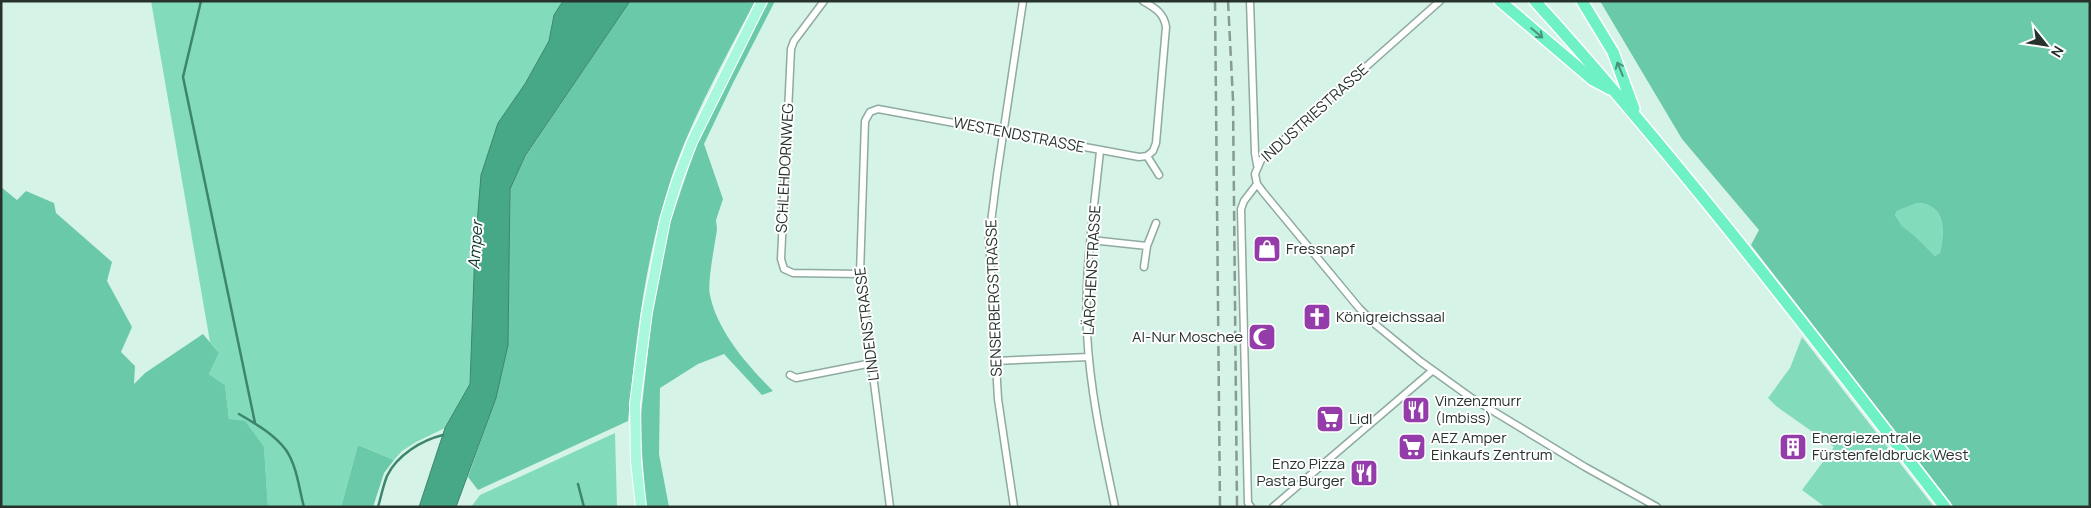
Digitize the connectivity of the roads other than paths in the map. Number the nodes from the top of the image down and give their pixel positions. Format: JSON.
{"nodes":[{"id":1,"x":762,"y":1,"type":"edge"},
{"id":2,"x":824,"y":1,"type":"edge"},
{"id":3,"x":1023,"y":1,"type":"edge"},
{"id":4,"x":1143,"y":1,"type":"edge"},
{"id":5,"x":1250,"y":1,"type":"edge"},
{"id":6,"x":1440,"y":1,"type":"edge"},
{"id":7,"x":1500,"y":1,"type":"edge"},
{"id":8,"x":1535,"y":1,"type":"edge"},
{"id":9,"x":1582,"y":1,"type":"edge"},
{"id":10,"x":1619,"y":95,"type":"junction"},
{"id":11,"x":870,"y":112,"type":"joint"},
{"id":12,"x":1636,"y":115,"type":"junction"},
{"id":13,"x":1003,"y":133,"type":"junction"},
{"id":14,"x":1100,"y":151,"type":"junction"},
{"id":15,"x":1147,"y":156,"type":"junction"},
{"id":16,"x":1258,"y":164,"type":"junction"},
{"id":17,"x":1159,"y":175,"type":"dead end"},
{"id":18,"x":1257,"y":184,"type":"junction"},
{"id":19,"x":1156,"y":223,"type":"dead end"},
{"id":20,"x":1091,"y":240,"type":"junction"},
{"id":21,"x":1147,"y":246,"type":"junction"},
{"id":22,"x":1144,"y":267,"type":"dead end"},
{"id":23,"x":860,"y":274,"type":"junction"},
{"id":24,"x":1089,"y":357,"type":"junction"},
{"id":25,"x":995,"y":362,"type":"junction"},
{"id":26,"x":872,"y":363,"type":"junction"},
{"id":27,"x":1432,"y":370,"type":"junction"},
{"id":28,"x":790,"y":375,"type":"dead end"},
{"id":29,"x":641,"y":507,"type":"edge"},
{"id":30,"x":890,"y":507,"type":"edge"},
{"id":31,"x":1014,"y":507,"type":"edge"},
{"id":32,"x":1114,"y":507,"type":"edge"},
{"id":33,"x":1251,"y":507,"type":"edge"},
{"id":34,"x":1273,"y":507,"type":"edge"},
{"id":35,"x":1657,"y":507,"type":"edge"},
{"id":36,"x":1945,"y":507,"type":"edge"}],
"edges":[{"from":1,"to":29,"type":"main road"},
{"from":2,"to":23,"type":"street","name":"SCHLEHDORNWEG"},
{"from":3,"to":13,"type":"street","name":"SENSERBERGSTRASSE"},
{"from":4,"to":15,"type":"street"},
{"from":5,"to":16,"type":"street"},
{"from":6,"to":16,"type":"street","name":"INDUSTRIESTRASSE"},
{"from":7,"to":10,"type":"highway","one_way":true},
{"from":8,"to":10,"type":"highway"},
{"from":12,"to":9,"type":"highway","one_way":true},
{"from":10,"to":12,"type":"highway"},
{"from":11,"to":13,"type":"street","name":"WESTENDSTRASSE"},
{"from":11,"to":23,"type":"street","name":"LINDENSTRASSE"},
{"from":12,"to":36,"type":"highway"},
{"from":13,"to":14,"type":"street","name":"WESTENDSTRASSE"},
{"from":13,"to":25,"type":"street","name":"SENSERBERGSTRASSE"},
{"from":14,"to":15,"type":"street","name":"WESTENDSTRASSE"},
{"from":14,"to":20,"type":"street","name":"LÄRCHENSTRASSE"},
{"from":15,"to":17,"type":"street"},
{"from":16,"to":18,"type":"street","name":"INDUSTRIESTRASSE"},
{"from":18,"to":27,"type":"street","name":"INDUSTRIESTRASSE"},
{"from":18,"to":33,"type":"street"},
{"from":19,"to":21,"type":"street"},
{"from":20,"to":21,"type":"street"},
{"from":20,"to":24,"type":"street","name":"LÄRCHENSTRASSE"},
{"from":21,"to":22,"type":"street"},
{"from":23,"to":26,"type":"street","name":"LINDENSTRASSE"},
{"from":24,"to":25,"type":"street"},
{"from":24,"to":32,"type":"street","name":"LÄRCHENSTRASSE"},
{"from":25,"to":31,"type":"street","name":"SENSERBERGSTRASSE"},
{"from":26,"to":28,"type":"street"},
{"from":26,"to":30,"type":"street","name":"LINDENSTRASSE"},
{"from":27,"to":34,"type":"street"},
{"from":27,"to":35,"type":"street","name":"INDUSTRIESTRASSE"}]}
